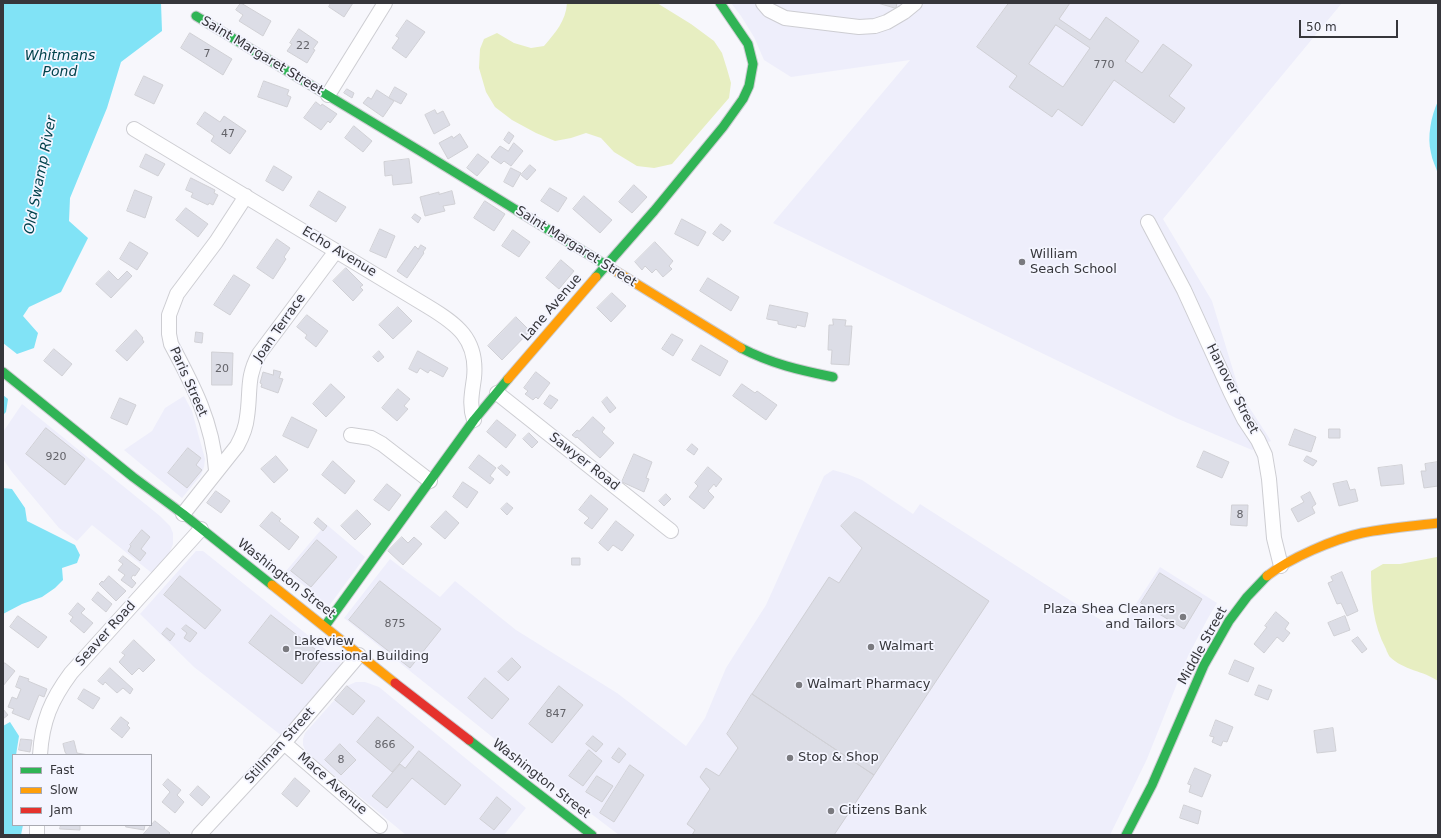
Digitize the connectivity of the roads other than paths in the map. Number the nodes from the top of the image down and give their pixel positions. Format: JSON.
{"nodes":[{"id":1,"x":385,"y":3,"type":"edge"},
{"id":2,"x":720,"y":3,"type":"edge"},
{"id":3,"x":763,"y":3,"type":"edge"},
{"id":4,"x":915,"y":3,"type":"edge"},
{"id":5,"x":196,"y":16,"type":"dead end"},
{"id":6,"x":328,"y":95,"type":"junction"},
{"id":7,"x":134,"y":129,"type":"dead end"},
{"id":8,"x":246,"y":196,"type":"junction"},
{"id":9,"x":1148,"y":222,"type":"dead end"},
{"id":10,"x":336,"y":251,"type":"junction"},
{"id":11,"x":606,"y":265,"type":"junction"},
{"id":12,"x":3,"y":372,"type":"edge"},
{"id":13,"x":834,"y":376,"type":"dead end"},
{"id":14,"x":497,"y":393,"type":"junction"},
{"id":15,"x":474,"y":420,"type":"junction"},
{"id":16,"x":351,"y":435,"type":"dead end"},
{"id":17,"x":216,"y":470,"type":"junction"},
{"id":18,"x":430,"y":481,"type":"junction"},
{"id":19,"x":183,"y":514,"type":"junction"},
{"id":20,"x":1438,"y":523,"type":"edge"},
{"id":21,"x":201,"y":529,"type":"junction"},
{"id":22,"x":671,"y":531,"type":"dead end"},
{"id":23,"x":1281,"y":566,"type":"junction"},
{"id":24,"x":325,"y":626,"type":"junction"},
{"id":25,"x":360,"y":655,"type":"junction"},
{"id":26,"x":284,"y":743,"type":"junction"},
{"id":27,"x":40,"y":754,"type":"edge"},
{"id":28,"x":380,"y":826,"type":"dead end"},
{"id":29,"x":199,"y":835,"type":"edge"},
{"id":30,"x":592,"y":835,"type":"edge"},
{"id":31,"x":1126,"y":835,"type":"edge"}],
"edges":[{"from":1,"to":6,"type":"street","name":"Saint Margaret Street"},
{"from":2,"to":11,"type":"street","name":"Lane Avenue"},
{"from":3,"to":4,"type":"street"},
{"from":5,"to":6,"type":"street","name":"Saint Margaret Street"},
{"from":6,"to":11,"type":"street","name":"Saint Margaret Street"},
{"from":7,"to":8,"type":"street","name":"Echo Avenue"},
{"from":8,"to":10,"type":"street","name":"Echo Avenue"},
{"from":8,"to":17,"type":"street","name":"Paris Street"},
{"from":9,"to":23,"type":"street","name":"Hanover Street"},
{"from":10,"to":15,"type":"street","name":"Echo Avenue"},
{"from":10,"to":17,"type":"street","name":"Joan Terrace"},
{"from":11,"to":13,"type":"street","name":"Saint Margaret Street"},
{"from":11,"to":14,"type":"street","name":"Lane Avenue"},
{"from":12,"to":19,"type":"street","name":"Washington Street"},
{"from":14,"to":15,"type":"street","name":"Lane Avenue"},
{"from":14,"to":22,"type":"street","name":"Sawyer Road"},
{"from":15,"to":18,"type":"street","name":"Lane Avenue"},
{"from":16,"to":18,"type":"street"},
{"from":17,"to":19,"type":"street","name":"Joan Terrace"},
{"from":18,"to":24,"type":"street","name":"Lane Avenue"},
{"from":19,"to":21,"type":"street","name":"Washington Street"},
{"from":20,"to":23,"type":"street","name":"Middle Street"},
{"from":21,"to":24,"type":"street","name":"Washington Street"},
{"from":21,"to":27,"type":"street","name":"Seaver Road"},
{"from":23,"to":31,"type":"street","name":"Middle Street"},
{"from":24,"to":25,"type":"street","name":"Washington Street"},
{"from":25,"to":26,"type":"street","name":"Stillman Street"},
{"from":25,"to":30,"type":"street","name":"Washington Street"},
{"from":26,"to":28,"type":"street","name":"Mace Avenue"},
{"from":26,"to":29,"type":"street","name":"Stillman Street"}]}
